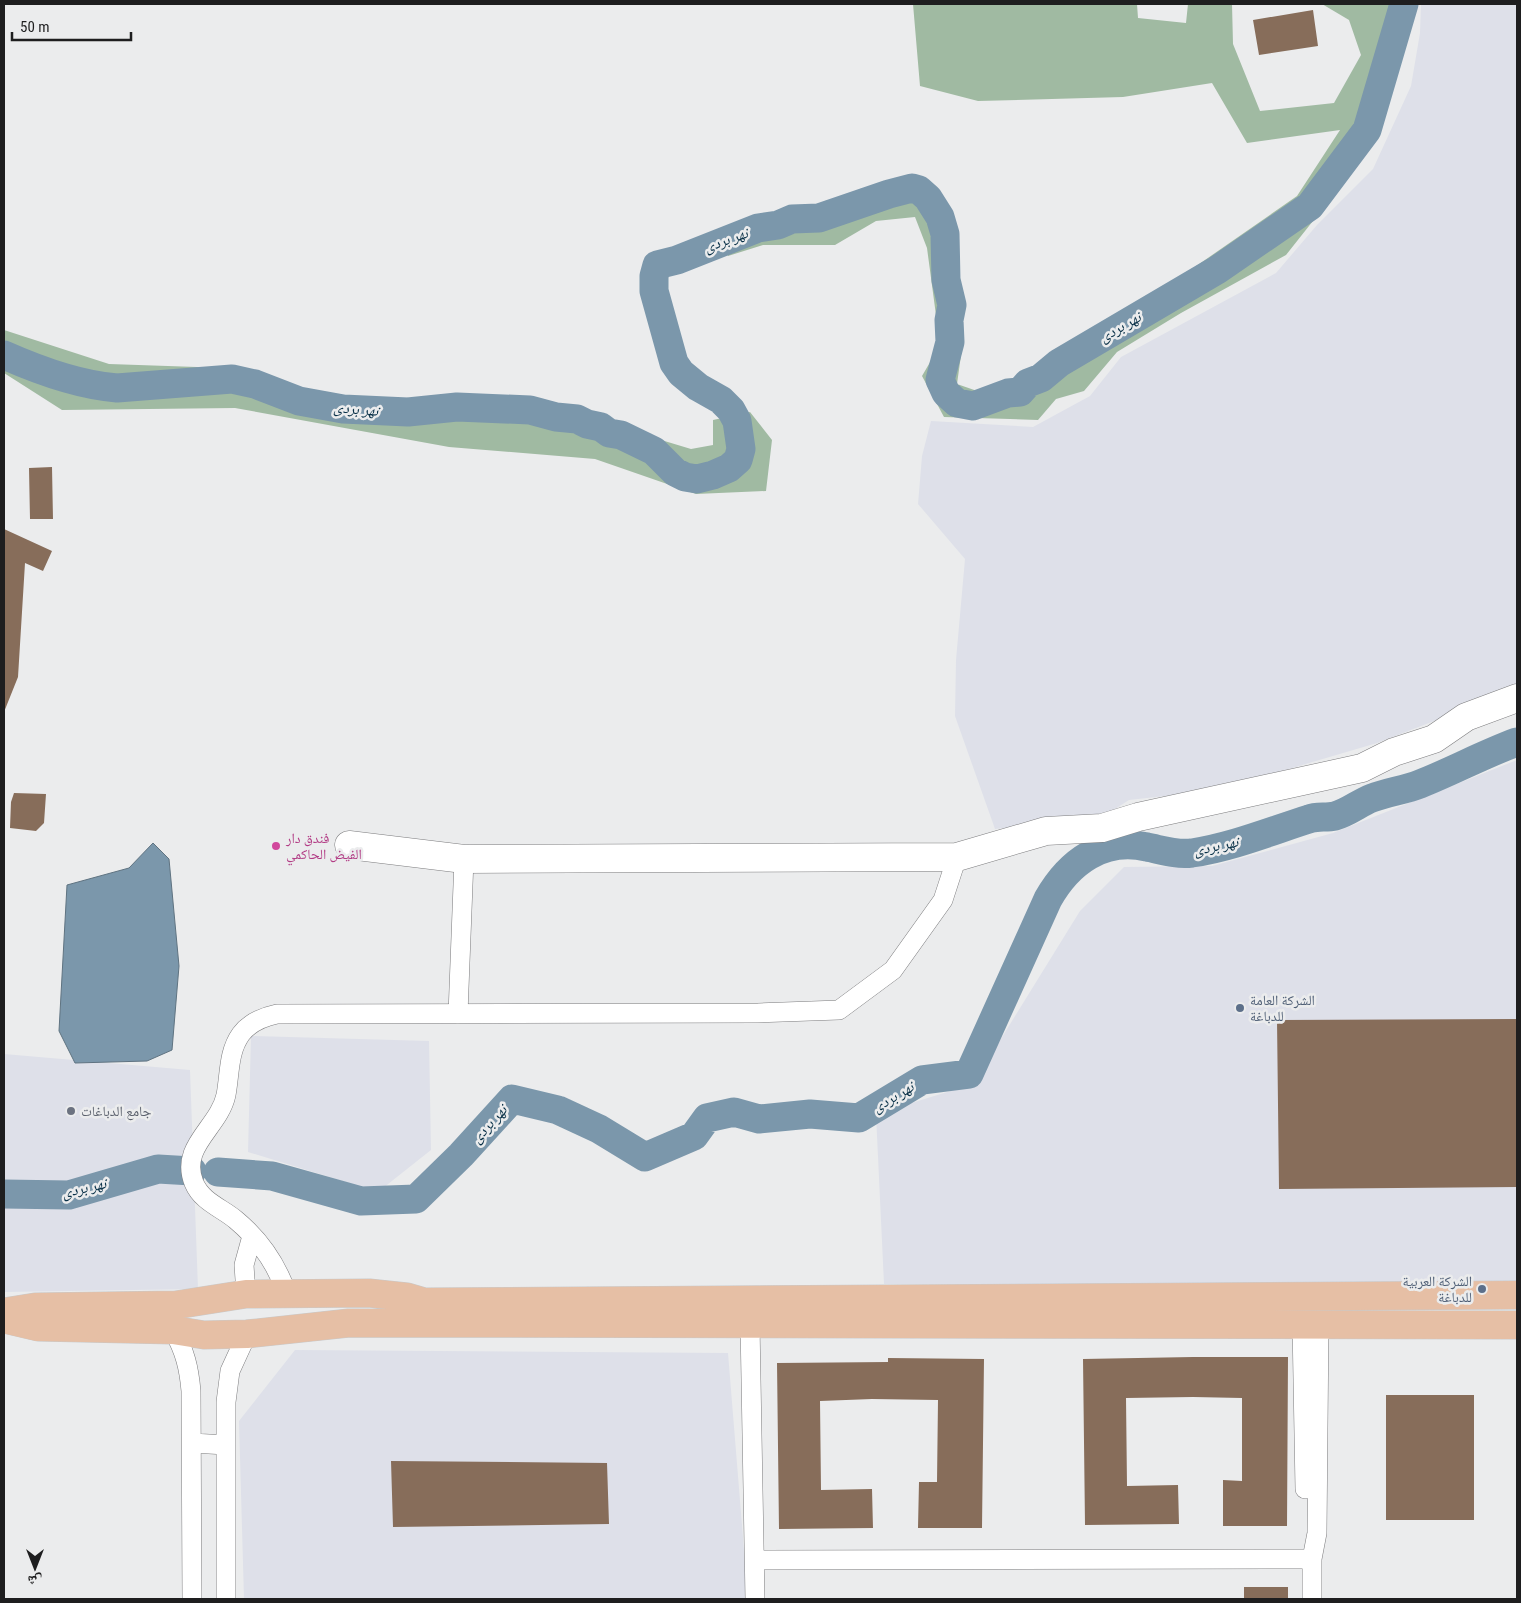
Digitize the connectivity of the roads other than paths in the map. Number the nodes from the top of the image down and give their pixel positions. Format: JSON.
{"nodes":[{"id":1,"x":1517,"y":698,"type":"edge"},
{"id":2,"x":1517,"y":717,"type":"edge"},
{"id":3,"x":1138,"y":817,"type":"junction"},
{"id":4,"x":349,"y":845,"type":"dead end"},
{"id":5,"x":957,"y":857,"type":"junction"},
{"id":6,"x":464,"y":859,"type":"junction"},
{"id":7,"x":458,"y":1014,"type":"junction"},
{"id":8,"x":252,"y":1236,"type":"junction"},
{"id":9,"x":246,"y":1294,"type":"junction"},
{"id":10,"x":287,"y":1294,"type":"junction"},
{"id":11,"x":1517,"y":1295,"type":"edge"},
{"id":12,"x":4,"y":1312,"type":"edge"},
{"id":13,"x":4,"y":1319,"type":"edge"},
{"id":14,"x":750,"y":1324,"type":"junction"},
{"id":15,"x":1311,"y":1324,"type":"junction"},
{"id":16,"x":1517,"y":1324,"type":"edge"},
{"id":17,"x":173,"y":1330,"type":"junction"},
{"id":18,"x":247,"y":1334,"type":"junction"},
{"id":19,"x":192,"y":1443,"type":"junction"},
{"id":20,"x":226,"y":1445,"type":"junction"},
{"id":21,"x":1312,"y":1559,"type":"junction"},
{"id":22,"x":755,"y":1560,"type":"junction"},
{"id":23,"x":192,"y":1599,"type":"edge"},
{"id":24,"x":226,"y":1599,"type":"edge"},
{"id":25,"x":756,"y":1599,"type":"edge"},
{"id":26,"x":1312,"y":1599,"type":"edge"}],
"edges":[{"from":1,"to":3,"type":"street"},
{"from":2,"to":3,"type":"street"},
{"from":3,"to":5,"type":"street"},
{"from":4,"to":6,"type":"street"},
{"from":5,"to":6,"type":"street"},
{"from":5,"to":7,"type":"street"},
{"from":6,"to":7,"type":"street"},
{"from":7,"to":8,"type":"street"},
{"from":8,"to":9,"type":"street"},
{"from":8,"to":10,"type":"street"},
{"from":9,"to":10,"type":"main road"},
{"from":9,"to":12,"type":"main road"},
{"from":10,"to":11,"type":"main road"},
{"from":13,"to":17,"type":"main road"},
{"from":14,"to":15,"type":"main road"},
{"from":14,"to":18,"type":"main road"},
{"from":14,"to":22,"type":"street"},
{"from":15,"to":16,"type":"main road"},
{"from":15,"to":21,"type":"street"},
{"from":17,"to":18,"type":"main road"},
{"from":17,"to":19,"type":"street"},
{"from":18,"to":20,"type":"street"},
{"from":19,"to":20,"type":"street"},
{"from":19,"to":23,"type":"street"},
{"from":20,"to":24,"type":"street"},
{"from":21,"to":22,"type":"street"},
{"from":21,"to":26,"type":"street"},
{"from":22,"to":25,"type":"street"}]}
